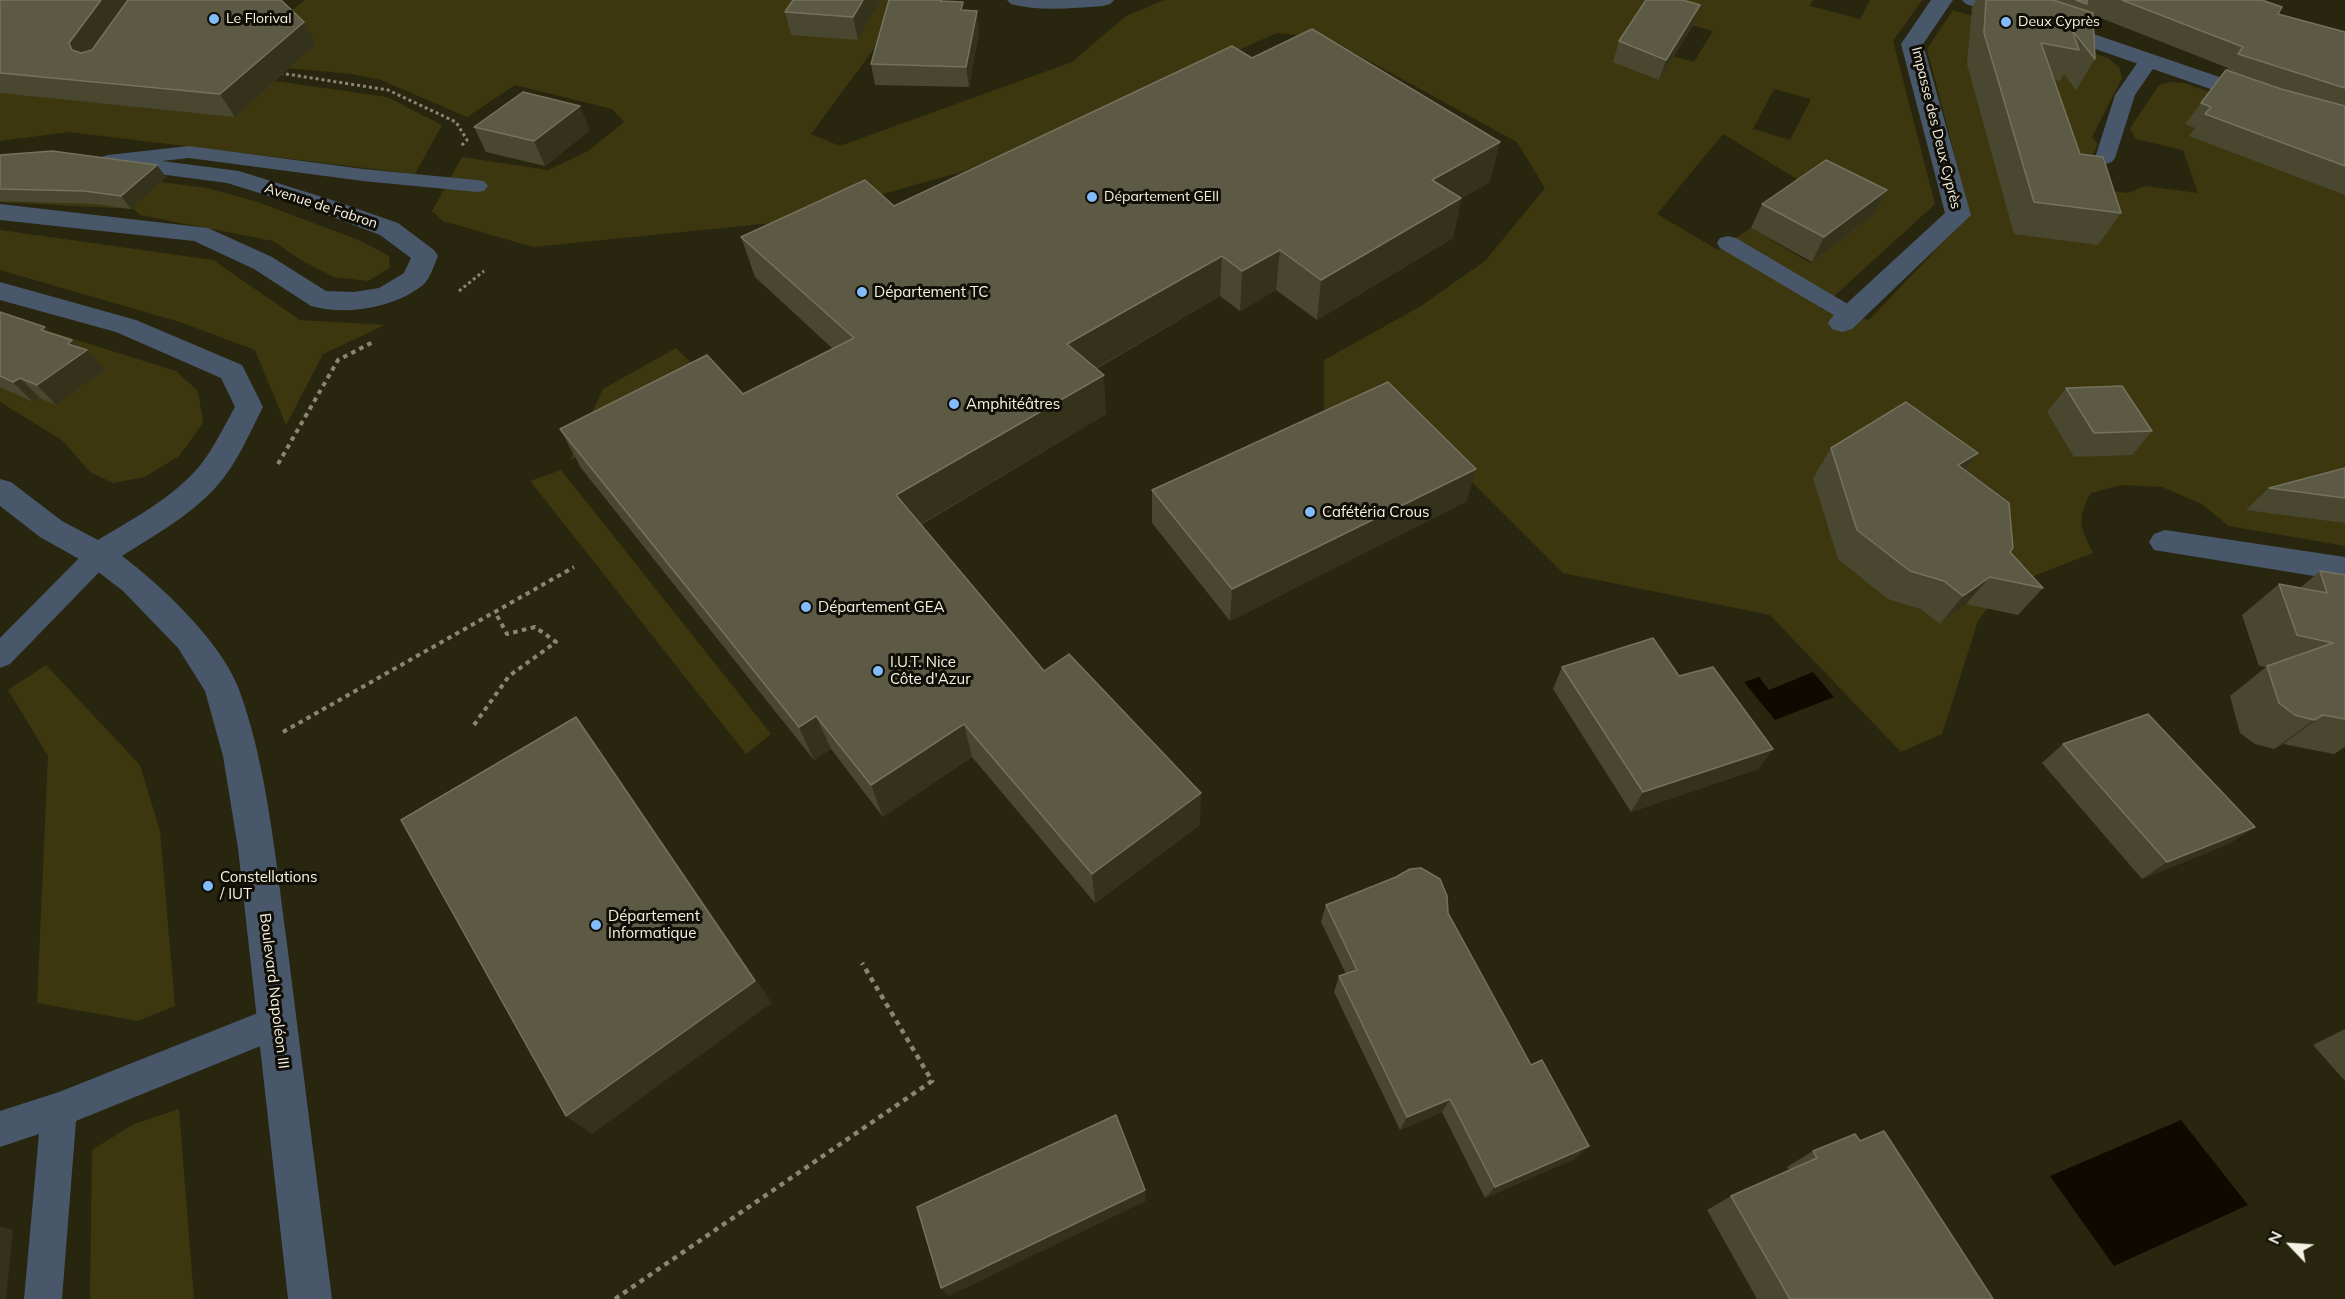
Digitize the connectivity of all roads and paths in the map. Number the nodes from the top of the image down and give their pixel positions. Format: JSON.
{"nodes":[{"id":1,"x":1018,"y":0,"type":"edge"},
{"id":2,"x":1103,"y":0,"type":"edge"},
{"id":3,"x":1942,"y":0,"type":"edge"},
{"id":4,"x":1973,"y":0,"type":"edge"},
{"id":5,"x":1052,"y":1,"type":"edge"},
{"id":6,"x":2149,"y":60,"type":"junction"},
{"id":7,"x":270,"y":72,"type":"edge"},
{"id":8,"x":2345,"y":123,"type":"edge"},
{"id":9,"x":2105,"y":158,"type":"edge"},
{"id":10,"x":96,"y":159,"type":"joint"},
{"id":11,"x":430,"y":182,"type":"junction"},
{"id":12,"x":477,"y":186,"type":"dead end"},
{"id":13,"x":0,"y":212,"type":"edge"},
{"id":14,"x":1728,"y":243,"type":"dead end"},
{"id":15,"x":0,"y":291,"type":"edge"},
{"id":16,"x":1846,"y":319,"type":"joint"},
{"id":17,"x":338,"y":360,"type":"dead end"},
{"id":18,"x":278,"y":464,"type":"dead end"},
{"id":19,"x":0,"y":490,"type":"edge"},
{"id":20,"x":2165,"y":542,"type":"dead end"},
{"id":21,"x":99,"y":555,"type":"junction"},
{"id":22,"x":574,"y":567,"type":"dead end"},
{"id":23,"x":2345,"y":569,"type":"edge"},
{"id":24,"x":495,"y":612,"type":"junction"},
{"id":25,"x":0,"y":656,"type":"edge"},
{"id":26,"x":474,"y":725,"type":"dead end"},
{"id":27,"x":240,"y":756,"type":"junction"},
{"id":28,"x":862,"y":963,"type":"dead end"},
{"id":29,"x":278,"y":1022,"type":"junction"},
{"id":30,"x":59,"y":1110,"type":"junction"},
{"id":31,"x":0,"y":1129,"type":"edge"},
{"id":32,"x":43,"y":1299,"type":"edge"},
{"id":33,"x":310,"y":1299,"type":"edge"},
{"id":34,"x":615,"y":1299,"type":"edge"}],
"edges":[{"from":1,"to":5,"type":"street"},
{"from":2,"to":5,"type":"street"},
{"from":3,"to":16,"type":"street","name":"Impasse des Deux Cyprès"},
{"from":4,"to":6,"type":"street"},
{"from":6,"to":8,"type":"street"},
{"from":6,"to":9,"type":"lane"},
{"from":7,"to":11,"type":"path"},
{"from":10,"to":11,"type":"lane"},
{"from":10,"to":13,"type":"street","name":"Avenue de Fabron"},
{"from":11,"to":12,"type":"lane"},
{"from":14,"to":16,"type":"lane"},
{"from":15,"to":21,"type":"street"},
{"from":17,"to":18,"type":"path"},
{"from":19,"to":21,"type":"street"},
{"from":20,"to":23,"type":"street"},
{"from":21,"to":25,"type":"lane"},
{"from":21,"to":27,"type":"street","name":"Boulevard Napoléon III"},
{"from":22,"to":24,"type":"path"},
{"from":24,"to":26,"type":"path"},
{"from":24,"to":27,"type":"path"},
{"from":27,"to":29,"type":"street","name":"Boulevard Napoléon III"},
{"from":28,"to":34,"type":"path"},
{"from":29,"to":30,"type":"lane"},
{"from":29,"to":33,"type":"street","name":"Boulevard Napoléon III"},
{"from":30,"to":31,"type":"lane"},
{"from":30,"to":32,"type":"lane"}]}
